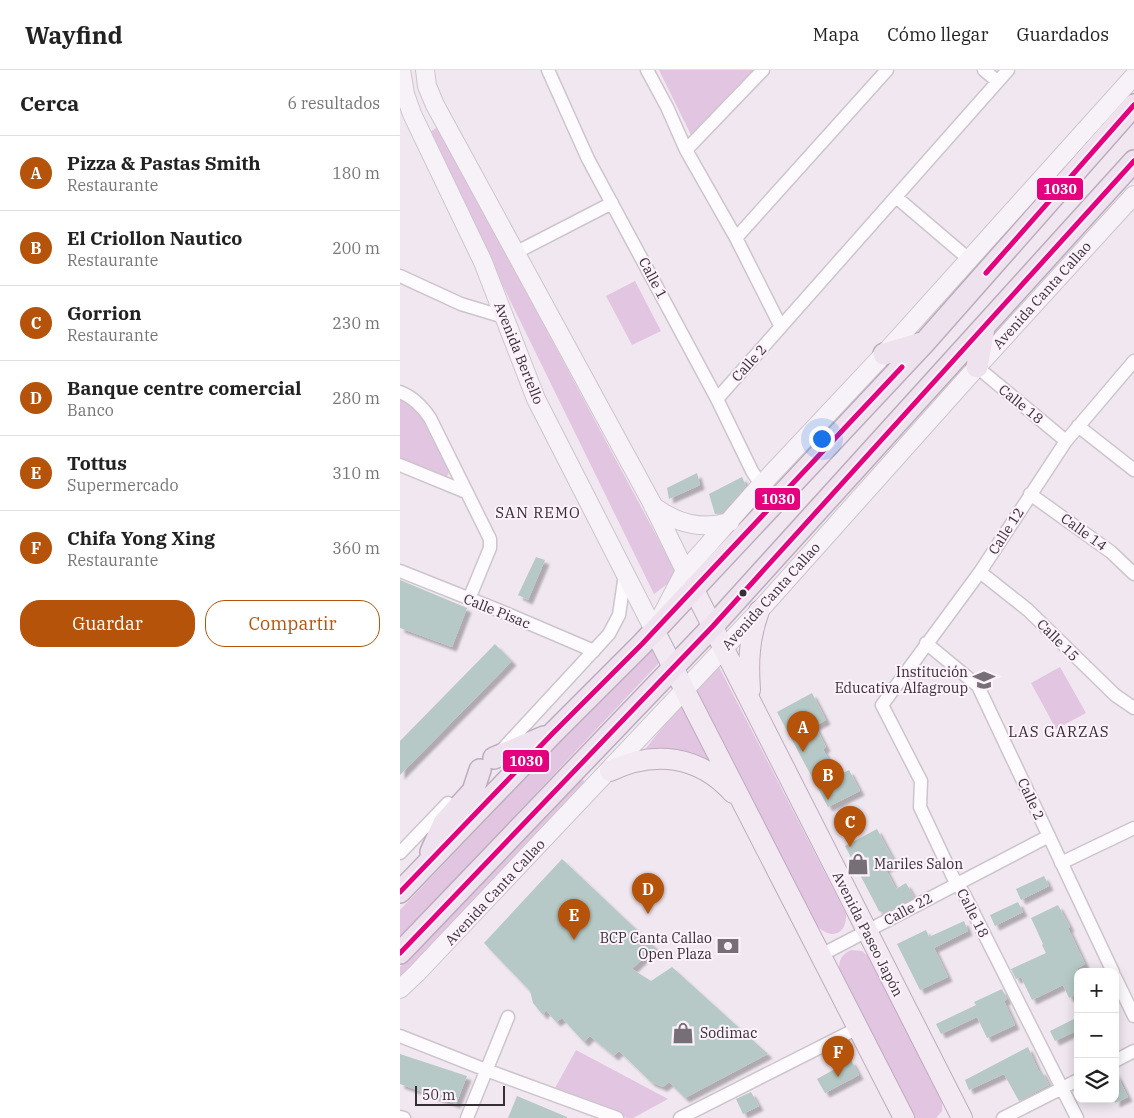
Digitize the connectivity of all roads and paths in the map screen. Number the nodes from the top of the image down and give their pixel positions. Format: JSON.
{"nodes":[{"id":1,"x":401,"y":70,"type":"edge"},
{"id":2,"x":425,"y":70,"type":"edge"},
{"id":3,"x":548,"y":70,"type":"edge"},
{"id":4,"x":647,"y":70,"type":"edge"},
{"id":5,"x":763,"y":70,"type":"edge"},
{"id":6,"x":887,"y":70,"type":"edge"},
{"id":7,"x":984,"y":70,"type":"edge"},
{"id":8,"x":1008,"y":70,"type":"edge"},
{"id":9,"x":1128,"y":70,"type":"edge"},
{"id":10,"x":1134,"y":76,"type":"edge"},
{"id":11,"x":997,"y":81,"type":"junction"},
{"id":12,"x":1134,"y":105,"type":"edge"},
{"id":13,"x":686,"y":150,"type":"junction"},
{"id":14,"x":1134,"y":161,"type":"edge"},
{"id":15,"x":1134,"y":196,"type":"edge"},
{"id":16,"x":896,"y":197,"type":"junction"},
{"id":17,"x":612,"y":203,"type":"junction"},
{"id":18,"x":736,"y":238,"type":"junction"},
{"id":19,"x":515,"y":253,"type":"junction"},
{"id":20,"x":970,"y":260,"type":"junction"},
{"id":21,"x":400,"y":276,"type":"edge"},
{"id":22,"x":504,"y":317,"type":"junction"},
{"id":23,"x":781,"y":327,"type":"junction"},
{"id":24,"x":984,"y":328,"type":"junction"},
{"id":25,"x":925,"y":342,"type":"junction"},
{"id":26,"x":884,"y":354,"type":"junction"},
{"id":27,"x":1134,"y":361,"type":"edge"},
{"id":28,"x":977,"y":367,"type":"junction"},
{"id":29,"x":400,"y":392,"type":"edge"},
{"id":30,"x":717,"y":399,"type":"junction"},
{"id":31,"x":1078,"y":426,"type":"junction"},
{"id":32,"x":1066,"y":441,"type":"junction"},
{"id":33,"x":400,"y":465,"type":"edge"},
{"id":34,"x":1134,"y":470,"type":"edge"},
{"id":35,"x":761,"y":485,"type":"junction"},
{"id":36,"x":466,"y":492,"type":"junction"},
{"id":37,"x":1030,"y":494,"type":"junction"},
{"id":38,"x":653,"y":505,"type":"junction"},
{"id":39,"x":730,"y":522,"type":"junction"},
{"id":40,"x":400,"y":571,"type":"edge"},
{"id":41,"x":980,"y":572,"type":"junction"},
{"id":42,"x":625,"y":574,"type":"junction"},
{"id":43,"x":1134,"y":574,"type":"edge"},
{"id":44,"x":689,"y":580,"type":"junction"},
{"id":45,"x":469,"y":599,"type":"junction"},
{"id":46,"x":759,"y":611,"type":"junction"},
{"id":47,"x":713,"y":626,"type":"junction"},
{"id":48,"x":648,"y":637,"type":"junction"},
{"id":49,"x":926,"y":643,"type":"junction"},
{"id":50,"x":724,"y":648,"type":"junction"},
{"id":51,"x":594,"y":651,"type":"junction"},
{"id":52,"x":663,"y":678,"type":"junction"},
{"id":53,"x":685,"y":690,"type":"junction"},
{"id":54,"x":750,"y":700,"type":"junction"},
{"id":55,"x":882,"y":705,"type":"joint"},
{"id":56,"x":1134,"y":708,"type":"edge"},
{"id":57,"x":553,"y":733,"type":"junction"},
{"id":58,"x":487,"y":764,"type":"junction"},
{"id":59,"x":610,"y":770,"type":"junction"},
{"id":60,"x":744,"y":805,"type":"junction"},
{"id":61,"x":1134,"y":828,"type":"edge"},
{"id":62,"x":1049,"y":836,"type":"junction"},
{"id":63,"x":400,"y":853,"type":"edge"},
{"id":64,"x":1061,"y":864,"type":"junction"},
{"id":65,"x":426,"y":865,"type":"junction"},
{"id":66,"x":957,"y":883,"type":"junction"},
{"id":67,"x":400,"y":892,"type":"edge"},
{"id":68,"x":866,"y":930,"type":"junction"},
{"id":69,"x":400,"y":953,"type":"edge"},
{"id":70,"x":821,"y":954,"type":"junction"},
{"id":71,"x":1111,"y":968,"type":"edge"},
{"id":72,"x":1119,"y":985,"type":"edge"},
{"id":73,"x":400,"y":989,"type":"edge"},
{"id":74,"x":1134,"y":1016,"type":"edge"},
{"id":75,"x":508,"y":1017,"type":"dead end"},
{"id":76,"x":858,"y":1028,"type":"junction"},
{"id":77,"x":400,"y":1036,"type":"edge"},
{"id":78,"x":1134,"y":1051,"type":"edge"},
{"id":79,"x":1119,"y":1058,"type":"edge"},
{"id":80,"x":486,"y":1070,"type":"junction"},
{"id":81,"x":1074,"y":1082,"type":"edge"},
{"id":82,"x":1062,"y":1088,"type":"junction"},
{"id":83,"x":400,"y":1117,"type":"edge"},
{"id":84,"x":404,"y":1118,"type":"edge"},
{"id":85,"x":466,"y":1118,"type":"edge"},
{"id":86,"x":617,"y":1118,"type":"edge"},
{"id":87,"x":680,"y":1118,"type":"edge"},
{"id":88,"x":904,"y":1118,"type":"edge"},
{"id":89,"x":962,"y":1118,"type":"edge"},
{"id":90,"x":1003,"y":1118,"type":"edge"},
{"id":91,"x":1077,"y":1118,"type":"edge"}],
"edges":[{"from":1,"to":22,"type":"main road","name":"Avenida Bertello"},
{"from":2,"to":19,"type":"main road"},
{"from":3,"to":17,"type":"street","name":"Calle 1"},
{"from":4,"to":13,"type":"street"},
{"from":5,"to":13,"type":"street"},
{"from":6,"to":18,"type":"street"},
{"from":7,"to":11,"type":"street"},
{"from":8,"to":11,"type":"street","name":"Calle 2"},
{"from":9,"to":10,"type":"street"},
{"from":10,"to":20,"type":"main road"},
{"from":11,"to":16,"type":"street","name":"Calle 2"},
{"from":12,"to":25,"type":"highway"},
{"from":13,"to":18,"type":"street"},
{"from":14,"to":24,"type":"highway","name":"Avenida Canta Callao"},
{"from":15,"to":28,"type":"main road","name":"Avenida Canta Callao"},
{"from":16,"to":20,"type":"street"},
{"from":16,"to":23,"type":"street","name":"Calle 2"},
{"from":17,"to":19,"type":"street"},
{"from":17,"to":30,"type":"street","name":"Calle 1"},
{"from":18,"to":23,"type":"street"},
{"from":19,"to":38,"type":"main road"},
{"from":20,"to":26,"type":"main road"},
{"from":21,"to":22,"type":"street"},
{"from":22,"to":42,"type":"main road","name":"Avenida Bertello"},
{"from":23,"to":30,"type":"street","name":"Calle 2"},
{"from":24,"to":28,"type":"highway"},
{"from":24,"to":47,"type":"highway","name":"Avenida Canta Callao"},
{"from":25,"to":26,"type":"highway"},
{"from":25,"to":44,"type":"highway"},
{"from":26,"to":35,"type":"main road"},
{"from":27,"to":31,"type":"street","name":"Calle 12"},
{"from":28,"to":32,"type":"street","name":"Calle 18"},
{"from":28,"to":46,"type":"main road","name":"Avenida Canta Callao"},
{"from":29,"to":36,"type":"street"},
{"from":30,"to":35,"type":"street","name":"Calle 1"},
{"from":31,"to":32,"type":"street","name":"Calle 12"},
{"from":31,"to":34,"type":"street"},
{"from":32,"to":37,"type":"street","name":"Calle 12"},
{"from":33,"to":36,"type":"street"},
{"from":35,"to":39,"type":"main road"},
{"from":36,"to":45,"type":"street"},
{"from":37,"to":41,"type":"street","name":"Calle 12"},
{"from":37,"to":43,"type":"street","name":"Calle 14"},
{"from":38,"to":39,"type":"main road"},
{"from":38,"to":44,"type":"main road"},
{"from":39,"to":44,"type":"main road"},
{"from":40,"to":45,"type":"street","name":"Calle Pisac"},
{"from":41,"to":49,"type":"street","name":"Calle 12"},
{"from":41,"to":56,"type":"street","name":"Calle 15"},
{"from":42,"to":48,"type":"main road","name":"Avenida Bertello"},
{"from":42,"to":51,"type":"street"},
{"from":44,"to":47,"type":"main road","name":"Avenida Paseo Japón"},
{"from":44,"to":48,"type":"highway"},
{"from":45,"to":51,"type":"street","name":"Calle Pisac"},
{"from":46,"to":50,"type":"main road","name":"Avenida Canta Callao"},
{"from":46,"to":54,"type":"main road"},
{"from":47,"to":50,"type":"main road","name":"Avenida Paseo Japón"},
{"from":47,"to":52,"type":"highway","name":"Avenida Canta Callao"},
{"from":48,"to":52,"type":"main road"},
{"from":48,"to":57,"type":"highway"},
{"from":49,"to":55,"type":"street","name":"Calle 12"},
{"from":49,"to":62,"type":"street","name":"Calle 2"},
{"from":50,"to":53,"type":"main road","name":"Avenida Canta Callao"},
{"from":50,"to":54,"type":"main road","name":"Avenida Paseo Japón"},
{"from":51,"to":58,"type":"street"},
{"from":52,"to":53,"type":"main road"},
{"from":52,"to":69,"type":"highway","name":"Avenida Canta Callao"},
{"from":53,"to":59,"type":"main road","name":"Avenida Canta Callao"},
{"from":53,"to":60,"type":"main road"},
{"from":54,"to":68,"type":"main road","name":"Avenida Paseo Japón"},
{"from":55,"to":66,"type":"street","name":"Calle 18"},
{"from":57,"to":58,"type":"highway"},
{"from":57,"to":65,"type":"highway"},
{"from":58,"to":63,"type":"street"},
{"from":58,"to":65,"type":"highway"},
{"from":59,"to":60,"type":"main road"},
{"from":59,"to":73,"type":"main road","name":"Avenida Canta Callao"},
{"from":60,"to":70,"type":"main road"},
{"from":61,"to":64,"type":"street"},
{"from":62,"to":64,"type":"street","name":"Calle 2"},
{"from":62,"to":66,"type":"street","name":"Calle 22"},
{"from":64,"to":71,"type":"street","name":"Calle 2"},
{"from":65,"to":67,"type":"highway"},
{"from":66,"to":68,"type":"street","name":"Calle 22"},
{"from":66,"to":82,"type":"street","name":"Calle 18"},
{"from":68,"to":70,"type":"street","name":"Calle 22"},
{"from":68,"to":89,"type":"main road","name":"Avenida Paseo Japón"},
{"from":70,"to":76,"type":"main road"},
{"from":72,"to":74,"type":"street"},
{"from":75,"to":80,"type":"street"},
{"from":76,"to":87,"type":"street"},
{"from":76,"to":88,"type":"main road"},
{"from":77,"to":80,"type":"street"},
{"from":78,"to":79,"type":"street"},
{"from":80,"to":85,"type":"street"},
{"from":80,"to":86,"type":"street"},
{"from":81,"to":82,"type":"street"},
{"from":82,"to":90,"type":"street"},
{"from":82,"to":91,"type":"street","name":"Calle 18"},
{"from":83,"to":84,"type":"street"}]}
